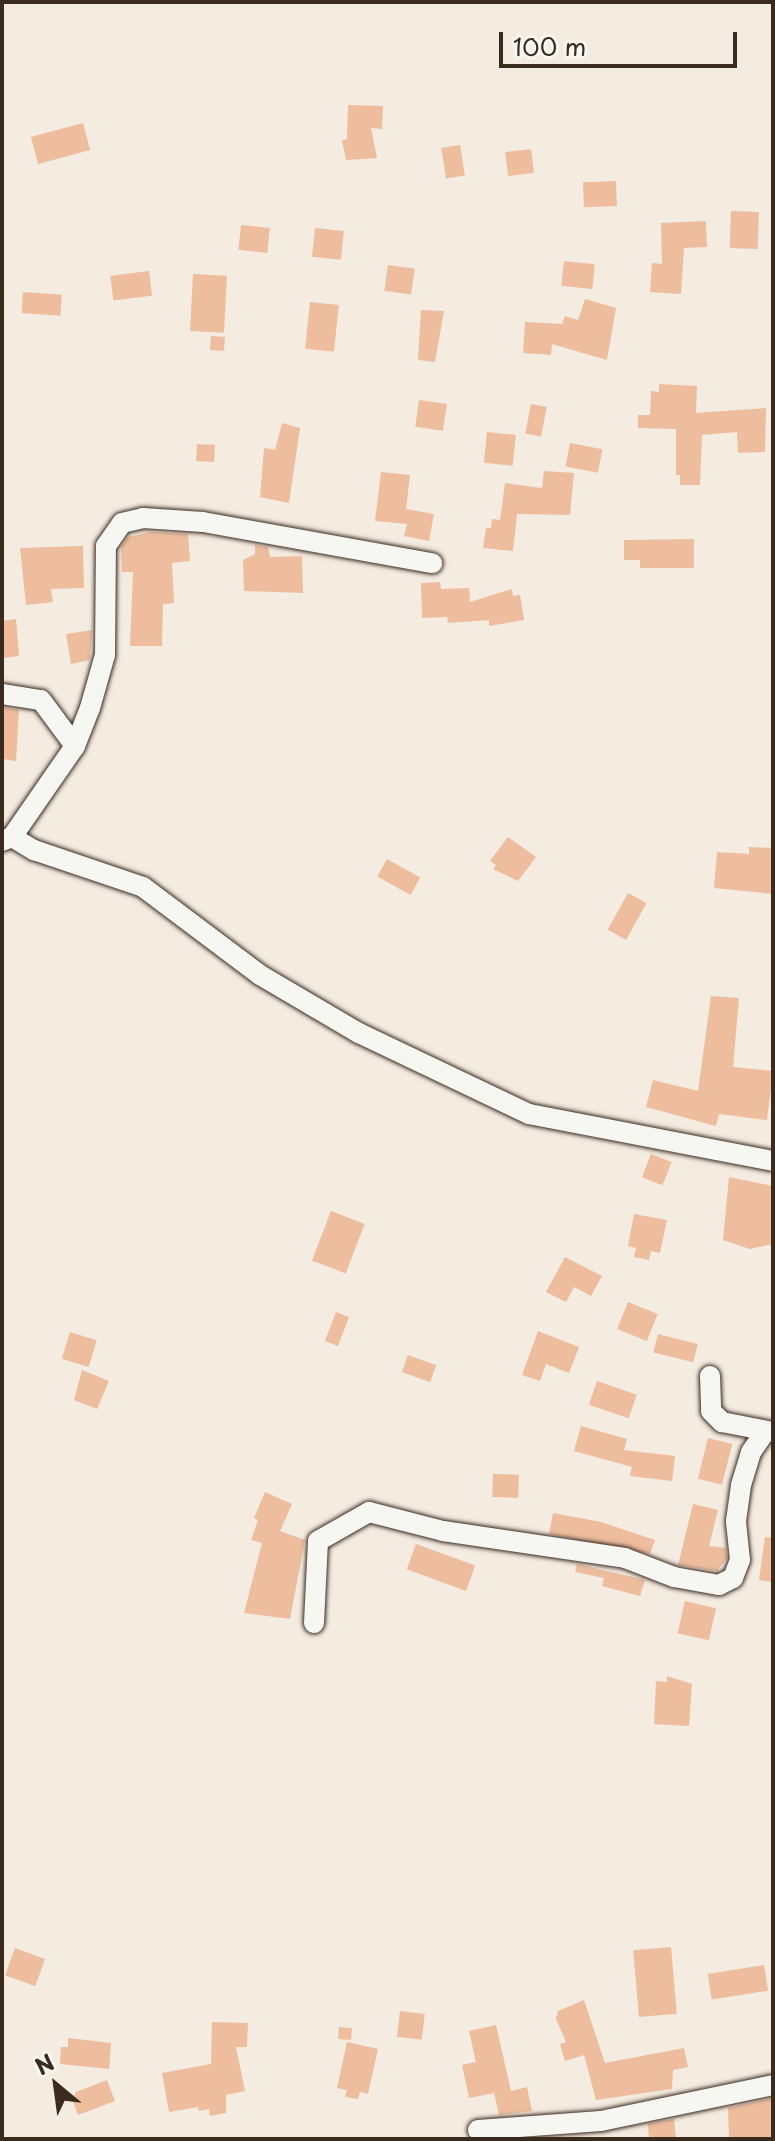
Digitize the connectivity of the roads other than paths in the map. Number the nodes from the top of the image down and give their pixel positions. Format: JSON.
{"nodes":[{"id":1,"x":432,"y":563,"type":"dead end"},
{"id":2,"x":2,"y":694,"type":"edge"},
{"id":3,"x":75,"y":746,"type":"junction"},
{"id":4,"x":7,"y":839,"type":"edge"},
{"id":5,"x":773,"y":1161,"type":"edge"},
{"id":6,"x":710,"y":1376,"type":"dead end"},
{"id":7,"x":769,"y":1432,"type":"edge"},
{"id":8,"x":314,"y":1623,"type":"dead end"},
{"id":9,"x":773,"y":2085,"type":"edge"},
{"id":10,"x":478,"y":2130,"type":"dead end"}],
"edges":[{"from":1,"to":3,"type":"street"},
{"from":2,"to":3,"type":"street"},
{"from":3,"to":4,"type":"street"},
{"from":4,"to":5,"type":"street"},
{"from":6,"to":7,"type":"street"},
{"from":7,"to":8,"type":"street"},
{"from":9,"to":10,"type":"street"}]}
